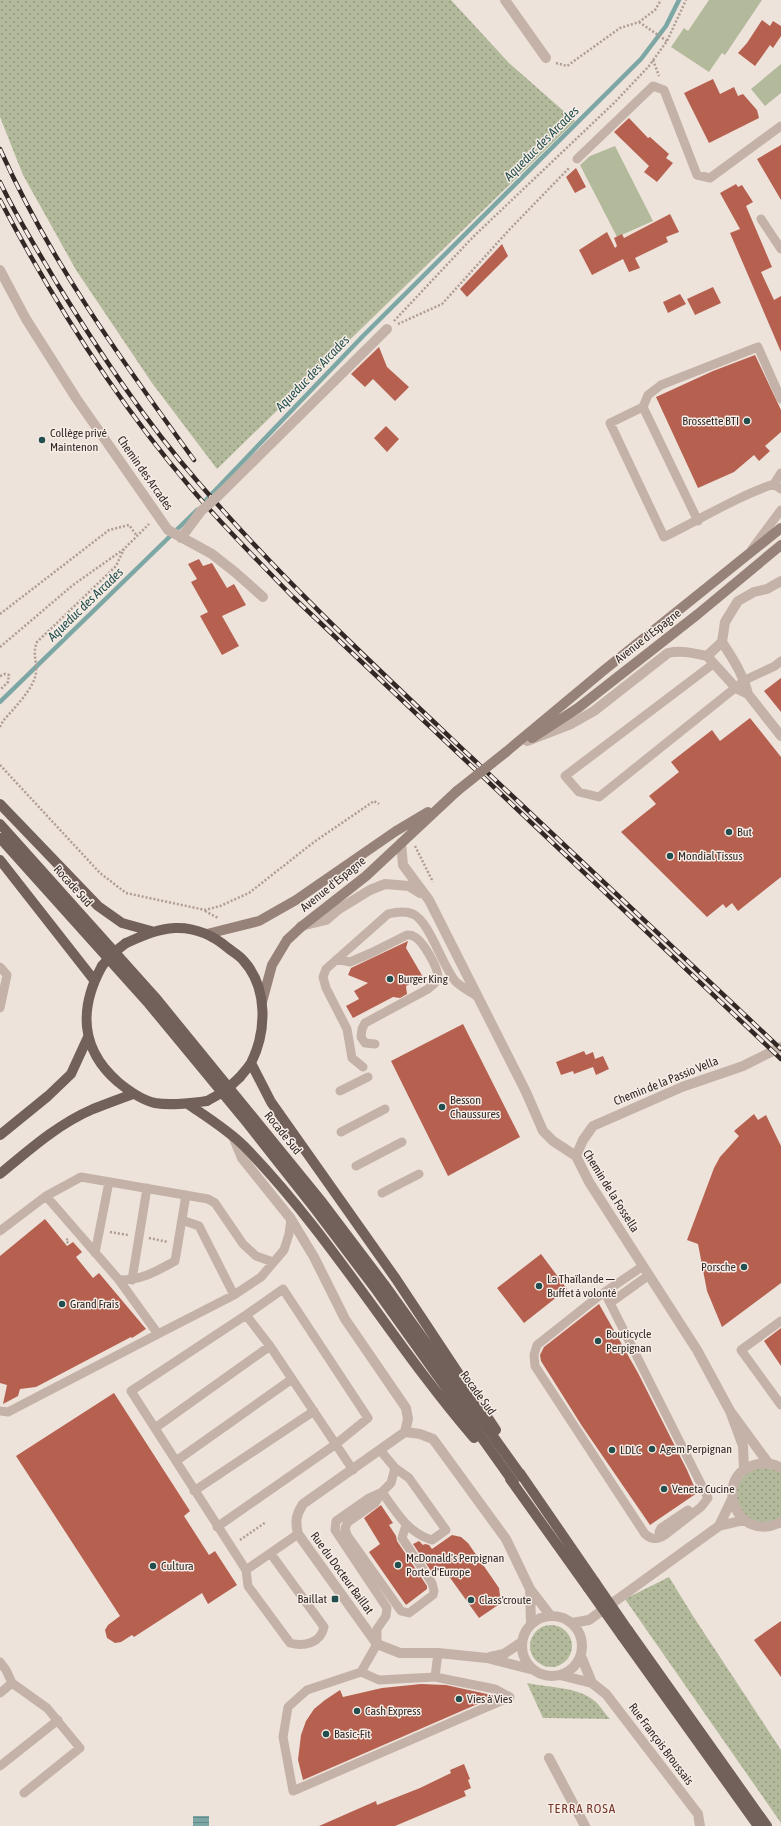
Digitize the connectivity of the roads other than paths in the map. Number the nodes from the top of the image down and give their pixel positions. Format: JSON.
{"nodes":[{"id":1,"x":505,"y":0,"type":"edge"},
{"id":2,"x":546,"y":58,"type":"road end"},
{"id":3,"x":781,"y":126,"type":"edge"},
{"id":4,"x":577,"y":159,"type":"road end"},
{"id":5,"x":761,"y":219,"type":"dead end"},
{"id":6,"x":781,"y":249,"type":"edge"},
{"id":7,"x":0,"y":270,"type":"edge"},
{"id":8,"x":387,"y":329,"type":"road end"},
{"id":9,"x":781,"y":399,"type":"edge"},
{"id":10,"x":643,"y":407,"type":"junction"},
{"id":11,"x":781,"y":474,"type":"edge"},
{"id":12,"x":778,"y":487,"type":"edge"},
{"id":13,"x":781,"y":510,"type":"edge"},
{"id":14,"x":698,"y":521,"type":"junction"},
{"id":15,"x":781,"y":528,"type":"edge"},
{"id":16,"x":181,"y":538,"type":"junction"},
{"id":17,"x":781,"y":545,"type":"edge"},
{"id":18,"x":748,"y":554,"type":"junction"},
{"id":19,"x":781,"y":581,"type":"edge"},
{"id":20,"x":263,"y":597,"type":"dead end"},
{"id":21,"x":722,"y":642,"type":"junction"},
{"id":22,"x":710,"y":660,"type":"junction"},
{"id":23,"x":781,"y":661,"type":"edge"},
{"id":24,"x":745,"y":680,"type":"junction"},
{"id":25,"x":736,"y":688,"type":"junction"},
{"id":26,"x":748,"y":694,"type":"junction"},
{"id":27,"x":781,"y":736,"type":"edge"},
{"id":28,"x":527,"y":741,"type":"junction"},
{"id":29,"x":516,"y":745,"type":"junction"},
{"id":30,"x":445,"y":802,"type":"junction"},
{"id":31,"x":0,"y":804,"type":"edge"},
{"id":32,"x":0,"y":824,"type":"edge"},
{"id":33,"x":0,"y":838,"type":"edge"},
{"id":34,"x":401,"y":843,"type":"junction"},
{"id":35,"x":0,"y":860,"type":"edge"},
{"id":36,"x":429,"y":900,"type":"junction"},
{"id":37,"x":300,"y":927,"type":"junction"},
{"id":38,"x":151,"y":932,"type":"junction"},
{"id":39,"x":207,"y":934,"type":"junction"},
{"id":40,"x":336,"y":959,"type":"junction"},
{"id":41,"x":0,"y":967,"type":"edge"},
{"id":42,"x":94,"y":980,"type":"junction"},
{"id":43,"x":477,"y":996,"type":"junction"},
{"id":44,"x":262,"y":1002,"type":"junction"},
{"id":45,"x":0,"y":1008,"type":"edge"},
{"id":46,"x":88,"y":1037,"type":"junction"},
{"id":47,"x":375,"y":1044,"type":"dead end"},
{"id":48,"x":781,"y":1047,"type":"edge"},
{"id":49,"x":251,"y":1063,"type":"junction"},
{"id":50,"x":362,"y":1067,"type":"dead end"},
{"id":51,"x":368,"y":1077,"type":"dead end"},
{"id":52,"x":340,"y":1091,"type":"dead end"},
{"id":53,"x":133,"y":1094,"type":"junction"},
{"id":54,"x":188,"y":1104,"type":"junction"},
{"id":55,"x":385,"y":1109,"type":"dead end"},
{"id":56,"x":341,"y":1132,"type":"dead end"},
{"id":57,"x":0,"y":1135,"type":"edge"},
{"id":58,"x":233,"y":1136,"type":"junction"},
{"id":59,"x":402,"y":1142,"type":"dead end"},
{"id":60,"x":576,"y":1156,"type":"junction"},
{"id":61,"x":356,"y":1166,"type":"dead end"},
{"id":62,"x":0,"y":1174,"type":"edge"},
{"id":63,"x":419,"y":1174,"type":"dead end"},
{"id":64,"x":109,"y":1182,"type":"junction"},
{"id":65,"x":147,"y":1188,"type":"junction"},
{"id":66,"x":382,"y":1193,"type":"dead end"},
{"id":67,"x":186,"y":1195,"type":"junction"},
{"id":68,"x":46,"y":1196,"type":"junction"},
{"id":69,"x":291,"y":1219,"type":"junction"},
{"id":70,"x":182,"y":1220,"type":"junction"},
{"id":71,"x":0,"y":1231,"type":"edge"},
{"id":72,"x":95,"y":1253,"type":"junction"},
{"id":73,"x":273,"y":1262,"type":"junction"},
{"id":74,"x":642,"y":1266,"type":"junction"},
{"id":75,"x":388,"y":1267,"type":"junction"},
{"id":76,"x":649,"y":1275,"type":"junction"},
{"id":77,"x":119,"y":1280,"type":"junction"},
{"id":78,"x":132,"y":1280,"type":"junction"},
{"id":79,"x":387,"y":1289,"type":"junction"},
{"id":80,"x":605,"y":1293,"type":"junction"},
{"id":81,"x":234,"y":1295,"type":"junction"},
{"id":82,"x":610,"y":1303,"type":"junction"},
{"id":83,"x":246,"y":1315,"type":"junction"},
{"id":84,"x":781,"y":1321,"type":"edge"},
{"id":85,"x":158,"y":1334,"type":"junction"},
{"id":86,"x":270,"y":1346,"type":"junction"},
{"id":87,"x":292,"y":1379,"type":"junction"},
{"id":88,"x":781,"y":1405,"type":"edge"},
{"id":89,"x":0,"y":1411,"type":"edge"},
{"id":90,"x":314,"y":1411,"type":"junction"},
{"id":91,"x":730,"y":1411,"type":"junction"},
{"id":92,"x":155,"y":1428,"type":"junction"},
{"id":93,"x":405,"y":1432,"type":"junction"},
{"id":94,"x":336,"y":1444,"type":"junction"},
{"id":95,"x":380,"y":1450,"type":"junction"},
{"id":96,"x":176,"y":1461,"type":"junction"},
{"id":97,"x":769,"y":1464,"type":"junction"},
{"id":98,"x":395,"y":1468,"type":"junction"},
{"id":99,"x":781,"y":1468,"type":"edge"},
{"id":100,"x":353,"y":1470,"type":"junction"},
{"id":101,"x":744,"y":1470,"type":"junction"},
{"id":102,"x":523,"y":1478,"type":"junction"},
{"id":103,"x":514,"y":1483,"type":"junction"},
{"id":104,"x":194,"y":1491,"type":"junction"},
{"id":105,"x":382,"y":1492,"type":"junction"},
{"id":106,"x":732,"y":1499,"type":"junction"},
{"id":107,"x":744,"y":1520,"type":"junction"},
{"id":108,"x":406,"y":1525,"type":"junction"},
{"id":109,"x":779,"y":1525,"type":"edge"},
{"id":110,"x":718,"y":1526,"type":"junction"},
{"id":111,"x":217,"y":1527,"type":"junction"},
{"id":112,"x":298,"y":1534,"type":"junction"},
{"id":113,"x":271,"y":1554,"type":"junction"},
{"id":114,"x":246,"y":1570,"type":"junction"},
{"id":115,"x":592,"y":1585,"type":"junction"},
{"id":116,"x":530,"y":1589,"type":"junction"},
{"id":117,"x":550,"y":1616,"type":"junction"},
{"id":118,"x":589,"y":1620,"type":"junction"},
{"id":119,"x":572,"y":1623,"type":"junction"},
{"id":120,"x":531,"y":1624,"type":"junction"},
{"id":121,"x":625,"y":1633,"type":"junction"},
{"id":122,"x":582,"y":1638,"type":"junction"},
{"id":123,"x":522,"y":1642,"type":"junction"},
{"id":124,"x":377,"y":1644,"type":"junction"},
{"id":125,"x":438,"y":1653,"type":"junction"},
{"id":126,"x":581,"y":1656,"type":"junction"},
{"id":127,"x":487,"y":1658,"type":"junction"},
{"id":128,"x":0,"y":1662,"type":"edge"},
{"id":129,"x":534,"y":1670,"type":"junction"},
{"id":130,"x":361,"y":1672,"type":"junction"},
{"id":131,"x":560,"y":1675,"type":"junction"},
{"id":132,"x":435,"y":1677,"type":"junction"},
{"id":133,"x":12,"y":1683,"type":"junction"},
{"id":134,"x":592,"y":1683,"type":"junction"},
{"id":135,"x":0,"y":1693,"type":"edge"},
{"id":136,"x":58,"y":1720,"type":"junction"},
{"id":137,"x":549,"y":1758,"type":"dead end"},
{"id":138,"x":0,"y":1766,"type":"edge"},
{"id":139,"x":24,"y":1793,"type":"dead end"},
{"id":140,"x":585,"y":1826,"type":"edge"},
{"id":141,"x":700,"y":1826,"type":"edge"},
{"id":142,"x":758,"y":1826,"type":"edge"},
{"id":143,"x":767,"y":1826,"type":"edge"}],
"edges":[{"from":1,"to":2,"type":"street"},
{"from":3,"to":4,"type":"lane"},
{"from":5,"to":6,"type":"lane"},
{"from":7,"to":16,"type":"street","name":"Chemin des Arcades"},
{"from":8,"to":16,"type":"street","bridge":true},
{"from":9,"to":10,"type":"lane"},
{"from":10,"to":14,"type":"lane"},
{"from":10,"to":14,"type":"lane"},
{"from":11,"to":12,"type":"lane"},
{"from":12,"to":14,"type":"lane"},
{"from":13,"to":18,"type":"lane","name":"Avenue d'Espagne"},
{"from":15,"to":18,"type":"main road","name":"Avenue d'Espagne"},
{"from":16,"to":20,"type":"street","name":"Chemin des Arcades"},
{"from":17,"to":28,"type":"main road","name":"Avenue d'Espagne"},
{"from":18,"to":29,"type":"main road","name":"Avenue d'Espagne"},
{"from":19,"to":21,"type":"street"},
{"from":21,"to":22,"type":"street"},
{"from":21,"to":24,"type":"street"},
{"from":22,"to":25,"type":"street"},
{"from":22,"to":25,"type":"lane"},
{"from":22,"to":28,"type":"street","name":"Avenue d'Espagne"},
{"from":23,"to":24,"type":"lane"},
{"from":24,"to":25,"type":"lane"},
{"from":24,"to":26,"type":"street"},
{"from":25,"to":26,"type":"street"},
{"from":26,"to":27,"type":"street"},
{"from":28,"to":29,"type":"main road","name":"Avenue d'Espagne"},
{"from":29,"to":30,"type":"main road","name":"Avenue d'Espagne","bridge":true},
{"from":30,"to":34,"type":"main road","name":"Avenue d'Espagne"},
{"from":30,"to":39,"type":"main road","name":"Avenue d'Espagne"},
{"from":31,"to":38,"type":"main road","name":"Rocade Sud"},
{"from":32,"to":79,"type":"main road","name":"Rocade Sud"},
{"from":33,"to":103,"type":"main road","name":"Rocade Sud"},
{"from":34,"to":36,"type":"street","name":"Chemin de la Fossella"},
{"from":34,"to":37,"type":"main road","name":"Avenue d'Espagne"},
{"from":35,"to":42,"type":"main road"},
{"from":36,"to":37,"type":"street","name":"Chemin de la Fossella"},
{"from":36,"to":43,"type":"street","name":"Chemin de la Fossella"},
{"from":37,"to":44,"type":"main road","name":"Avenue d'Espagne"},
{"from":38,"to":39,"type":"main road"},
{"from":38,"to":42,"type":"main road","bridge":true},
{"from":39,"to":44,"type":"main road"},
{"from":40,"to":43,"type":"lane"},
{"from":40,"to":47,"type":"lane"},
{"from":40,"to":50,"type":"lane"},
{"from":41,"to":45,"type":"lane"},
{"from":42,"to":46,"type":"main road"},
{"from":43,"to":60,"type":"street","name":"Chemin de la Fossella"},
{"from":44,"to":49,"type":"main road"},
{"from":46,"to":53,"type":"main road"},
{"from":46,"to":57,"type":"main road"},
{"from":48,"to":60,"type":"street","name":"Chemin de la Passio Vella"},
{"from":49,"to":54,"type":"main road","bridge":true},
{"from":49,"to":75,"type":"main road"},
{"from":51,"to":52,"type":"lane"},
{"from":53,"to":54,"type":"main road"},
{"from":53,"to":62,"type":"main road"},
{"from":54,"to":58,"type":"main road"},
{"from":55,"to":56,"type":"lane"},
{"from":58,"to":69,"type":"street"},
{"from":58,"to":103,"type":"main road"},
{"from":59,"to":61,"type":"lane"},
{"from":60,"to":74,"type":"street","name":"Chemin de la Fossella"},
{"from":63,"to":66,"type":"lane"},
{"from":64,"to":65,"type":"lane"},
{"from":64,"to":68,"type":"lane"},
{"from":64,"to":72,"type":"lane"},
{"from":65,"to":67,"type":"lane"},
{"from":65,"to":78,"type":"lane"},
{"from":67,"to":70,"type":"lane"},
{"from":67,"to":73,"type":"lane"},
{"from":68,"to":71,"type":"lane"},
{"from":68,"to":72,"type":"lane"},
{"from":69,"to":73,"type":"lane"},
{"from":69,"to":93,"type":"street"},
{"from":70,"to":78,"type":"lane"},
{"from":70,"to":81,"type":"lane"},
{"from":72,"to":77,"type":"lane"},
{"from":73,"to":81,"type":"lane"},
{"from":74,"to":76,"type":"street","name":"Chemin de la Fossella"},
{"from":74,"to":80,"type":"lane"},
{"from":75,"to":79,"type":"lane"},
{"from":75,"to":102,"type":"main road"},
{"from":76,"to":82,"type":"lane"},
{"from":76,"to":91,"type":"street","name":"Chemin de la Fossella"},
{"from":77,"to":78,"type":"lane"},
{"from":77,"to":85,"type":"lane"},
{"from":79,"to":102,"type":"main road","name":"Rocade Sud"},
{"from":80,"to":82,"type":"lane"},
{"from":80,"to":82,"type":"lane"},
{"from":81,"to":85,"type":"lane"},
{"from":83,"to":86,"type":"lane"},
{"from":83,"to":92,"type":"lane"},
{"from":83,"to":94,"type":"lane"},
{"from":84,"to":88,"type":"lane"},
{"from":85,"to":89,"type":"lane"},
{"from":86,"to":87,"type":"lane"},
{"from":86,"to":92,"type":"lane"},
{"from":87,"to":90,"type":"lane"},
{"from":87,"to":96,"type":"lane"},
{"from":90,"to":94,"type":"lane"},
{"from":90,"to":104,"type":"lane"},
{"from":91,"to":97,"type":"street","name":"Chemin de la Fossella"},
{"from":91,"to":101,"type":"street","name":"Chemin de la Fossella"},
{"from":92,"to":96,"type":"lane"},
{"from":93,"to":95,"type":"street","name":"Rue du Docteur Baillat"},
{"from":93,"to":116,"type":"street"},
{"from":94,"to":100,"type":"lane"},
{"from":94,"to":111,"type":"lane"},
{"from":95,"to":98,"type":"lane"},
{"from":95,"to":100,"type":"street","name":"Rue du Docteur Baillat"},
{"from":96,"to":104,"type":"lane"},
{"from":97,"to":99,"type":"street"},
{"from":97,"to":101,"type":"street"},
{"from":98,"to":105,"type":"lane"},
{"from":98,"to":108,"type":"lane"},
{"from":100,"to":112,"type":"street","name":"Rue du Docteur Baillat"},
{"from":101,"to":106,"type":"street"},
{"from":102,"to":115,"type":"main road"},
{"from":103,"to":115,"type":"main road"},
{"from":104,"to":111,"type":"lane"},
{"from":105,"to":108,"type":"lane"},
{"from":105,"to":108,"type":"lane"},
{"from":105,"to":124,"type":"lane"},
{"from":106,"to":107,"type":"street"},
{"from":106,"to":110,"type":"street"},
{"from":107,"to":109,"type":"street"},
{"from":107,"to":110,"type":"street"},
{"from":110,"to":118,"type":"street"},
{"from":111,"to":114,"type":"lane"},
{"from":112,"to":113,"type":"lane"},
{"from":112,"to":124,"type":"street","name":"Rue du Docteur Baillat"},
{"from":113,"to":114,"type":"lane"},
{"from":113,"to":114,"type":"lane"},
{"from":115,"to":121,"type":"main road","bridge":true},
{"from":116,"to":117,"type":"street"},
{"from":116,"to":120,"type":"street"},
{"from":117,"to":119,"type":"street"},
{"from":117,"to":120,"type":"street"},
{"from":118,"to":119,"type":"street"},
{"from":118,"to":122,"type":"street"},
{"from":119,"to":122,"type":"street"},
{"from":120,"to":123,"type":"street"},
{"from":121,"to":142,"type":"main road"},
{"from":121,"to":143,"type":"main road"},
{"from":122,"to":126,"type":"street"},
{"from":123,"to":127,"type":"street"},
{"from":123,"to":129,"type":"street"},
{"from":124,"to":125,"type":"street"},
{"from":124,"to":130,"type":"lane"},
{"from":125,"to":127,"type":"street"},
{"from":125,"to":132,"type":"lane"},
{"from":126,"to":131,"type":"street"},
{"from":126,"to":134,"type":"street","name":"Rue François Broussais"},
{"from":127,"to":129,"type":"street"},
{"from":128,"to":133,"type":"lane"},
{"from":129,"to":131,"type":"street"},
{"from":130,"to":132,"type":"lane"},
{"from":130,"to":132,"type":"lane"},
{"from":131,"to":134,"type":"street","name":"Rue François Broussais"},
{"from":133,"to":135,"type":"lane"},
{"from":133,"to":136,"type":"lane"},
{"from":134,"to":141,"type":"street","name":"Rue François Broussais"},
{"from":136,"to":138,"type":"lane"},
{"from":136,"to":139,"type":"lane"},
{"from":137,"to":140,"type":"street"}]}
